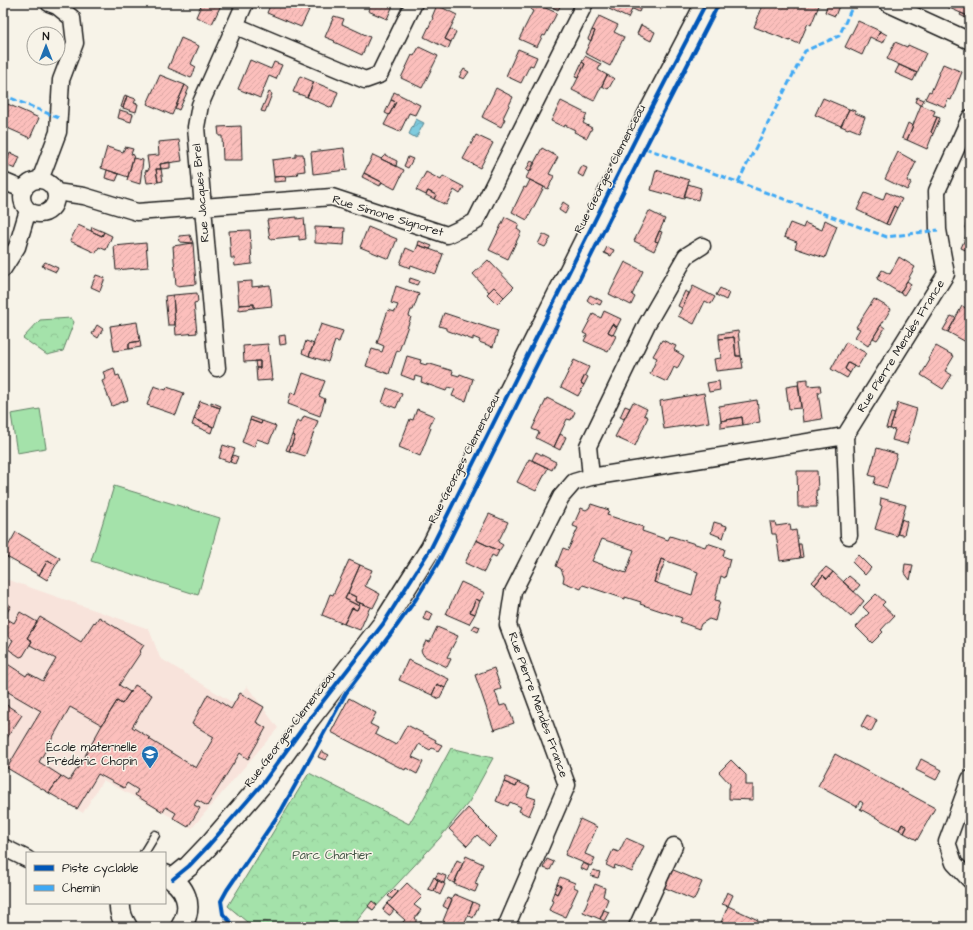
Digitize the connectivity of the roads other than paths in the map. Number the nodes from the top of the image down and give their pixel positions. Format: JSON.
{"nodes":[{"id":1,"x":49,"y":3,"type":"edge"},
{"id":2,"x":245,"y":3,"type":"edge"},
{"id":3,"x":414,"y":3,"type":"edge"},
{"id":4,"x":585,"y":3,"type":"edge"},
{"id":5,"x":706,"y":3,"type":"edge"},
{"id":6,"x":887,"y":3,"type":"edge"},
{"id":7,"x":236,"y":26,"type":"junction"},
{"id":8,"x":970,"y":41,"type":"edge"},
{"id":9,"x":970,"y":118,"type":"edge"},
{"id":10,"x":40,"y":180,"type":"junction"},
{"id":11,"x":3,"y":181,"type":"edge"},
{"id":12,"x":24,"y":190,"type":"junction"},
{"id":13,"x":56,"y":192,"type":"junction"},
{"id":14,"x":202,"y":207,"type":"junction"},
{"id":15,"x":28,"y":210,"type":"junction"},
{"id":16,"x":702,"y":246,"type":"dead end"},
{"id":17,"x":3,"y":269,"type":"edge"},
{"id":18,"x":216,"y":368,"type":"dead end"},
{"id":19,"x":845,"y":436,"type":"junction"},
{"id":20,"x":591,"y":477,"type":"junction"},
{"id":21,"x":849,"y":536,"type":"dead end"},
{"id":22,"x":970,"y":779,"type":"edge"},
{"id":23,"x":155,"y":835,"type":"dead end"},
{"id":24,"x":674,"y":846,"type":"dead end"},
{"id":25,"x":3,"y":847,"type":"edge"},
{"id":26,"x":145,"y":852,"type":"edge"},
{"id":27,"x":26,"y":858,"type":"edge"},
{"id":28,"x":169,"y":877,"type":"edge"},
{"id":29,"x":970,"y":880,"type":"edge"},
{"id":30,"x":510,"y":926,"type":"edge"},
{"id":31,"x":182,"y":927,"type":"edge"},
{"id":32,"x":637,"y":927,"type":"edge"}],
"edges":[{"from":1,"to":10,"type":"street"},
{"from":2,"to":7,"type":"street","name":"Rue Jacques Brel"},
{"from":3,"to":7,"type":"street"},
{"from":4,"to":14,"type":"street","name":"Rue Simone Signoret"},
{"from":5,"to":28,"type":"street","name":"Rue Georges Clemenceau"},
{"from":6,"to":8,"type":"street"},
{"from":7,"to":14,"type":"street","name":"Rue Jacques Brel"},
{"from":9,"to":19,"type":"street","name":"Rue Pierre Mendès France"},
{"from":10,"to":12,"type":"street"},
{"from":10,"to":13,"type":"street"},
{"from":11,"to":12,"type":"street"},
{"from":12,"to":15,"type":"street"},
{"from":13,"to":14,"type":"street","name":"Rue Simone Signoret"},
{"from":13,"to":15,"type":"street"},
{"from":14,"to":18,"type":"street","name":"Rue Jacques Brel"},
{"from":15,"to":17,"type":"street"},
{"from":16,"to":20,"type":"street"},
{"from":19,"to":20,"type":"street","name":"Rue Pierre Mendès France"},
{"from":19,"to":21,"type":"street"},
{"from":20,"to":30,"type":"street","name":"Rue Pierre Mendès France"},
{"from":22,"to":29,"type":"street"},
{"from":23,"to":26,"type":"lane"},
{"from":24,"to":32,"type":"street"},
{"from":25,"to":27,"type":"street"},
{"from":28,"to":31,"type":"street"}]}
